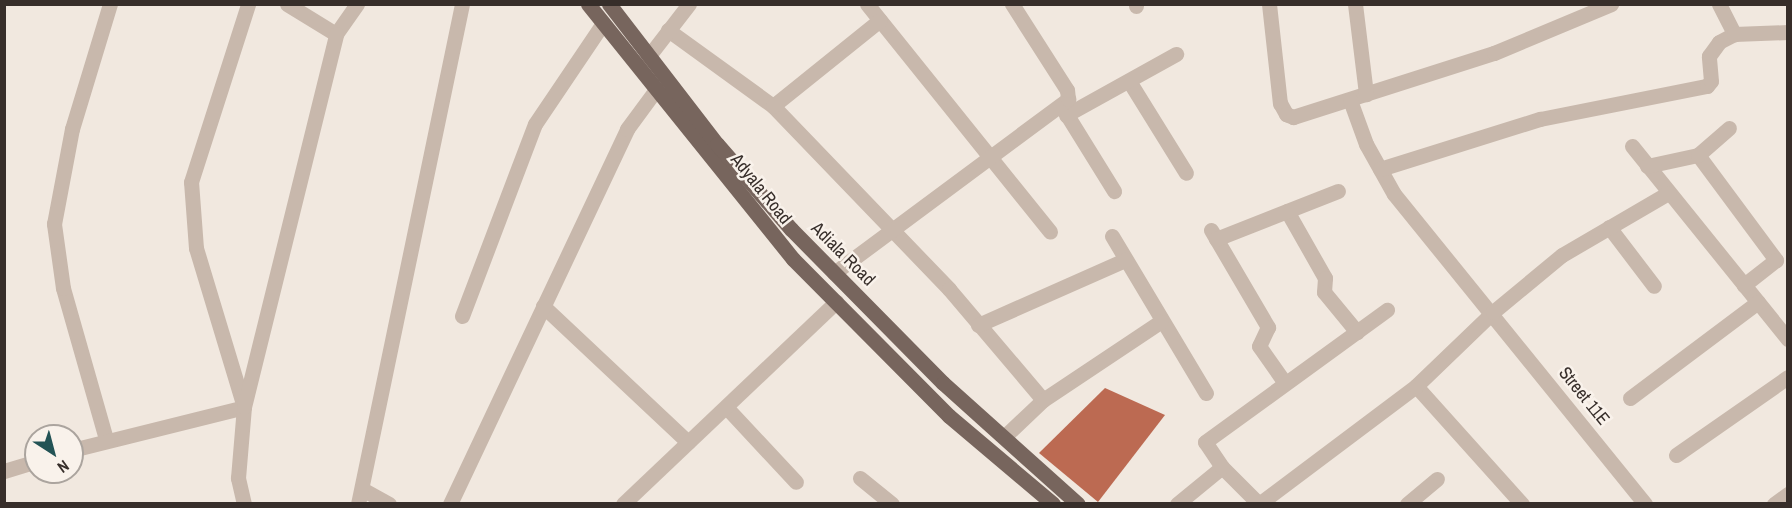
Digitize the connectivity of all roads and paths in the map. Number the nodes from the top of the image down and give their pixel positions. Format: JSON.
{"nodes":[{"id":1,"x":110,"y":4,"type":"edge"},
{"id":2,"x":248,"y":4,"type":"edge"},
{"id":3,"x":287,"y":4,"type":"edge"},
{"id":4,"x":357,"y":4,"type":"edge"},
{"id":5,"x":462,"y":4,"type":"edge"},
{"id":6,"x":588,"y":4,"type":"edge"},
{"id":7,"x":609,"y":4,"type":"edge"},
{"id":8,"x":689,"y":4,"type":"edge"},
{"id":9,"x":867,"y":4,"type":"edge"},
{"id":10,"x":1012,"y":4,"type":"edge"},
{"id":11,"x":1269,"y":4,"type":"edge"},
{"id":12,"x":1355,"y":4,"type":"edge"},
{"id":13,"x":1611,"y":4,"type":"edge"},
{"id":14,"x":1719,"y":4,"type":"edge"},
{"id":15,"x":880,"y":20,"type":"junction"},
{"id":16,"x":603,"y":23,"type":"junction"},
{"id":17,"x":668,"y":30,"type":"junction"},
{"id":18,"x":1788,"y":32,"type":"edge"},
{"id":19,"x":336,"y":34,"type":"junction"},
{"id":20,"x":1734,"y":34,"type":"junction"},
{"id":21,"x":1176,"y":54,"type":"dead end"},
{"id":22,"x":648,"y":57,"type":"junction"},
{"id":23,"x":1129,"y":81,"type":"junction"},
{"id":24,"x":656,"y":91,"type":"junction"},
{"id":25,"x":1366,"y":94,"type":"junction"},
{"id":26,"x":1350,"y":100,"type":"junction"},
{"id":27,"x":773,"y":106,"type":"junction"},
{"id":28,"x":1064,"y":111,"type":"junction"},
{"id":29,"x":1729,"y":128,"type":"dead end"},
{"id":30,"x":1632,"y":146,"type":"dead end"},
{"id":31,"x":993,"y":156,"type":"junction"},
{"id":32,"x":1698,"y":156,"type":"junction"},
{"id":33,"x":1647,"y":166,"type":"junction"},
{"id":34,"x":1380,"y":169,"type":"junction"},
{"id":35,"x":1186,"y":173,"type":"dead end"},
{"id":36,"x":1114,"y":191,"type":"dead end"},
{"id":37,"x":1338,"y":191,"type":"dead end"},
{"id":38,"x":1668,"y":193,"type":"junction"},
{"id":39,"x":1287,"y":211,"type":"junction"},
{"id":40,"x":1609,"y":227,"type":"junction"},
{"id":41,"x":892,"y":231,"type":"junction"},
{"id":42,"x":1050,"y":232,"type":"dead end"},
{"id":43,"x":1112,"y":236,"type":"dead end"},
{"id":44,"x":1125,"y":260,"type":"junction"},
{"id":45,"x":834,"y":273,"type":"junction"},
{"id":46,"x":1744,"y":285,"type":"junction"},
{"id":47,"x":1654,"y":286,"type":"dead end"},
{"id":48,"x":836,"y":302,"type":"junction"},
{"id":49,"x":1758,"y":302,"type":"junction"},
{"id":50,"x":543,"y":306,"type":"junction"},
{"id":51,"x":1387,"y":310,"type":"dead end"},
{"id":52,"x":1493,"y":312,"type":"junction"},
{"id":53,"x":462,"y":316,"type":"dead end"},
{"id":54,"x":1160,"y":322,"type":"junction"},
{"id":55,"x":978,"y":325,"type":"junction"},
{"id":56,"x":1357,"y":332,"type":"junction"},
{"id":57,"x":1788,"y":339,"type":"edge"},
{"id":58,"x":1788,"y":377,"type":"edge"},
{"id":59,"x":1285,"y":383,"type":"junction"},
{"id":60,"x":1416,"y":386,"type":"junction"},
{"id":61,"x":1206,"y":393,"type":"dead end"},
{"id":62,"x":1630,"y":398,"type":"dead end"},
{"id":63,"x":1043,"y":400,"type":"junction"},
{"id":64,"x":244,"y":407,"type":"junction"},
{"id":65,"x":727,"y":408,"type":"junction"},
{"id":66,"x":1004,"y":437,"type":"junction"},
{"id":67,"x":106,"y":439,"type":"junction"},
{"id":68,"x":688,"y":442,"type":"junction"},
{"id":69,"x":84,"y":446,"type":"edge"},
{"id":70,"x":1676,"y":455,"type":"dead end"},
{"id":71,"x":24,"y":465,"type":"edge"},
{"id":72,"x":1222,"y":467,"type":"junction"},
{"id":73,"x":4,"y":471,"type":"edge"},
{"id":74,"x":860,"y":478,"type":"dead end"},
{"id":75,"x":1437,"y":479,"type":"dead end"},
{"id":76,"x":796,"y":482,"type":"dead end"},
{"id":77,"x":1190,"y":493,"type":"junction"},
{"id":78,"x":1788,"y":494,"type":"edge"},
{"id":79,"x":360,"y":496,"type":"edge"},
{"id":80,"x":1044,"y":501,"type":"edge"},
{"id":81,"x":244,"y":504,"type":"edge"},
{"id":82,"x":389,"y":504,"type":"edge"},
{"id":83,"x":450,"y":504,"type":"edge"},
{"id":84,"x":623,"y":504,"type":"edge"},
{"id":85,"x":892,"y":504,"type":"edge"},
{"id":86,"x":1078,"y":504,"type":"edge"},
{"id":87,"x":1177,"y":504,"type":"edge"},
{"id":88,"x":1203,"y":504,"type":"edge"},
{"id":89,"x":1259,"y":504,"type":"edge"},
{"id":90,"x":1407,"y":504,"type":"edge"},
{"id":91,"x":1522,"y":504,"type":"edge"},
{"id":92,"x":1644,"y":504,"type":"edge"},
{"id":93,"x":1774,"y":504,"type":"edge"}],
"edges":[{"from":1,"to":67,"type":"street"},
{"from":2,"to":64,"type":"street"},
{"from":3,"to":19,"type":"street"},
{"from":4,"to":19,"type":"street"},
{"from":5,"to":79,"type":"street"},
{"from":6,"to":16,"type":"main road","name":"Adyala Road"},
{"from":7,"to":22,"type":"main road","name":"Adiala Road"},
{"from":8,"to":17,"type":"street"},
{"from":9,"to":15,"type":"street"},
{"from":10,"to":28,"type":"street"},
{"from":11,"to":26,"type":"street"},
{"from":12,"to":25,"type":"street"},
{"from":13,"to":25,"type":"street"},
{"from":14,"to":20,"type":"street"},
{"from":15,"to":27,"type":"street"},
{"from":15,"to":31,"type":"street"},
{"from":16,"to":24,"type":"main road","name":"Adyala Road"},
{"from":16,"to":53,"type":"street"},
{"from":17,"to":22,"type":"street"},
{"from":17,"to":27,"type":"street"},
{"from":18,"to":20,"type":"street"},
{"from":19,"to":64,"type":"street"},
{"from":20,"to":34,"type":"street"},
{"from":21,"to":23,"type":"street"},
{"from":22,"to":45,"type":"main road","name":"Adiala Road"},
{"from":23,"to":28,"type":"street"},
{"from":23,"to":35,"type":"street"},
{"from":24,"to":48,"type":"main road","name":"Adyala Road"},
{"from":24,"to":50,"type":"street"},
{"from":25,"to":26,"type":"street"},
{"from":26,"to":34,"type":"street","name":"Street 11E"},
{"from":27,"to":41,"type":"street"},
{"from":28,"to":31,"type":"street"},
{"from":28,"to":36,"type":"street"},
{"from":29,"to":32,"type":"street"},
{"from":30,"to":33,"type":"street"},
{"from":31,"to":41,"type":"street"},
{"from":31,"to":42,"type":"street"},
{"from":32,"to":33,"type":"street"},
{"from":32,"to":46,"type":"street"},
{"from":33,"to":38,"type":"street"},
{"from":34,"to":52,"type":"street","name":"Street 11E"},
{"from":37,"to":39,"type":"street"},
{"from":38,"to":40,"type":"street"},
{"from":38,"to":46,"type":"street"},
{"from":39,"to":56,"type":"street"},
{"from":39,"to":59,"type":"street"},
{"from":40,"to":47,"type":"street"},
{"from":40,"to":52,"type":"street"},
{"from":41,"to":45,"type":"street"},
{"from":41,"to":55,"type":"street"},
{"from":43,"to":44,"type":"street"},
{"from":44,"to":54,"type":"street"},
{"from":44,"to":55,"type":"street"},
{"from":45,"to":66,"type":"main road","name":"Adiala Road"},
{"from":46,"to":49,"type":"street"},
{"from":48,"to":65,"type":"street"},
{"from":48,"to":80,"type":"main road","name":"Adyala Road"},
{"from":49,"to":57,"type":"street"},
{"from":49,"to":62,"type":"street"},
{"from":50,"to":68,"type":"street"},
{"from":50,"to":83,"type":"street"},
{"from":51,"to":56,"type":"street"},
{"from":52,"to":60,"type":"street"},
{"from":52,"to":92,"type":"street","name":"Street 11E"},
{"from":54,"to":61,"type":"street"},
{"from":54,"to":63,"type":"street"},
{"from":55,"to":63,"type":"street"},
{"from":56,"to":59,"type":"street"},
{"from":58,"to":70,"type":"street"},
{"from":59,"to":72,"type":"street"},
{"from":60,"to":89,"type":"street"},
{"from":60,"to":91,"type":"street"},
{"from":63,"to":66,"type":"street"},
{"from":64,"to":67,"type":"street"},
{"from":64,"to":81,"type":"street"},
{"from":65,"to":68,"type":"street"},
{"from":65,"to":76,"type":"street"},
{"from":66,"to":86,"type":"main road","name":"Adiala Road"},
{"from":67,"to":69,"type":"street"},
{"from":68,"to":84,"type":"street"},
{"from":71,"to":73,"type":"street"},
{"from":72,"to":77,"type":"street"},
{"from":72,"to":89,"type":"street"},
{"from":74,"to":85,"type":"street"},
{"from":75,"to":90,"type":"street"},
{"from":77,"to":87,"type":"street"},
{"from":77,"to":88,"type":"street"},
{"from":78,"to":93,"type":"street"},
{"from":79,"to":82,"type":"street"}]}
